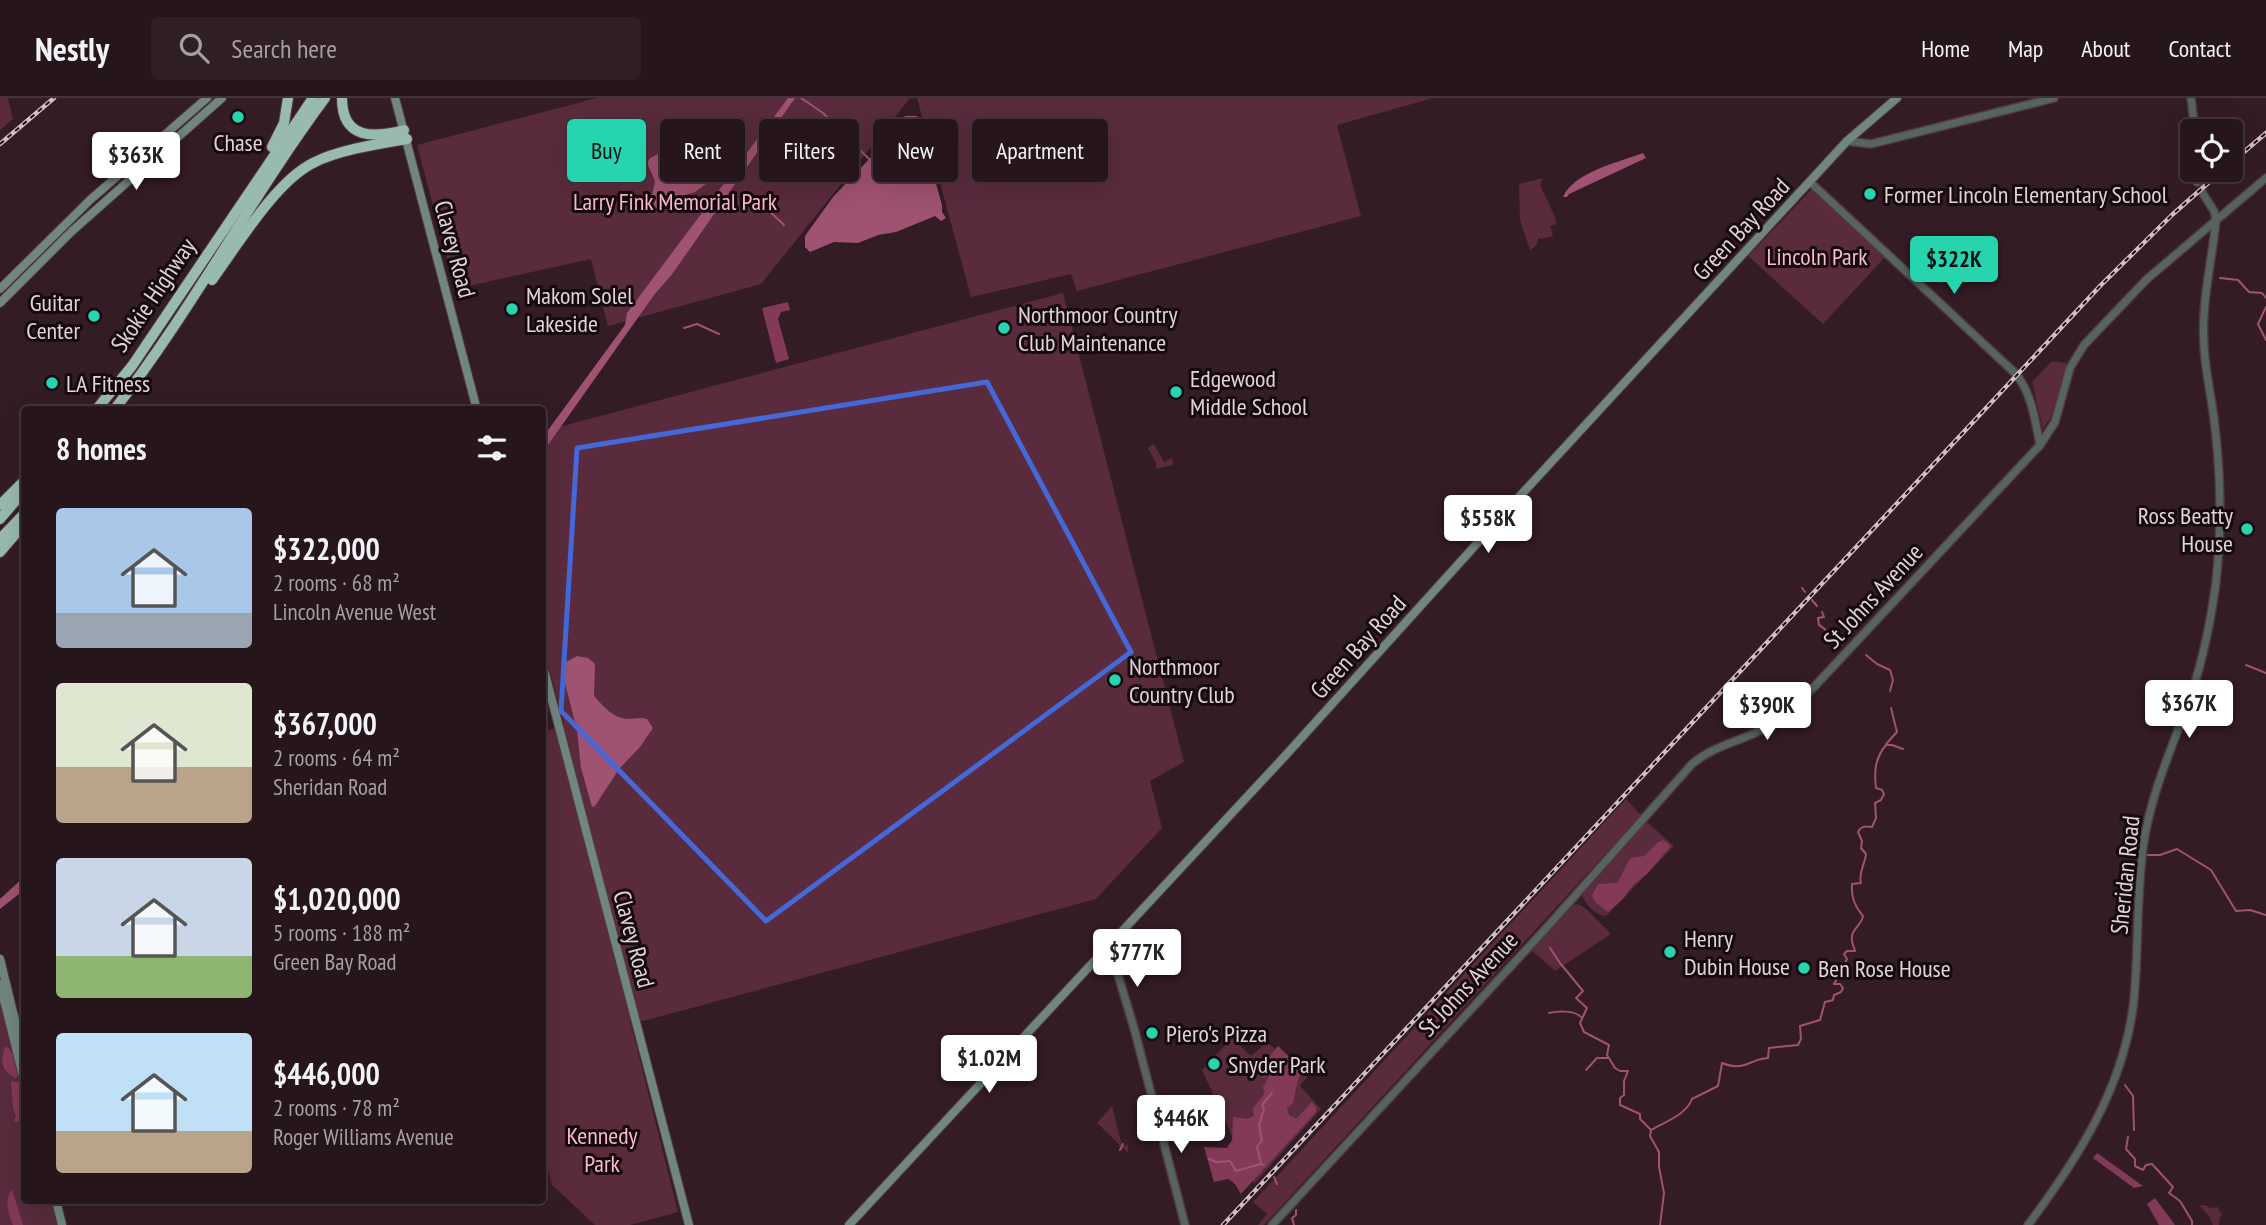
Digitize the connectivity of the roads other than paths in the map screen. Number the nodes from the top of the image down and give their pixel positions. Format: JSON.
{"nodes":[{"id":1,"x":207,"y":98,"type":"edge"},
{"id":2,"x":222,"y":98,"type":"edge"},
{"id":3,"x":288,"y":98,"type":"edge"},
{"id":4,"x":313,"y":98,"type":"edge"},
{"id":5,"x":325,"y":98,"type":"edge"},
{"id":6,"x":342,"y":98,"type":"edge"},
{"id":7,"x":1897,"y":98,"type":"edge"},
{"id":8,"x":2054,"y":98,"type":"edge"},
{"id":9,"x":2191,"y":98,"type":"edge"},
{"id":10,"x":395,"y":99,"type":"edge"},
{"id":11,"x":2194,"y":119,"type":"edge"},
{"id":12,"x":405,"y":134,"type":"junction"},
{"id":13,"x":381,"y":136,"type":"junction"},
{"id":14,"x":1847,"y":141,"type":"junction"},
{"id":15,"x":2266,"y":178,"type":"edge"},
{"id":16,"x":1810,"y":182,"type":"junction"},
{"id":17,"x":2205,"y":193,"type":"tunnel mouth"},
{"id":18,"x":95,"y":196,"type":"junction"},
{"id":19,"x":102,"y":204,"type":"junction"},
{"id":20,"x":234,"y":213,"type":"junction"},
{"id":21,"x":2216,"y":220,"type":"junction"},
{"id":22,"x":64,"y":225,"type":"junction"},
{"id":23,"x":71,"y":232,"type":"junction"},
{"id":24,"x":0,"y":289,"type":"edge"},
{"id":25,"x":0,"y":303,"type":"edge"},
{"id":26,"x":174,"y":327,"type":"junction"},
{"id":27,"x":99,"y":406,"type":"edge"},
{"id":28,"x":117,"y":406,"type":"edge"},
{"id":29,"x":476,"y":406,"type":"edge"},
{"id":30,"x":2040,"y":445,"type":"junction"},
{"id":31,"x":21,"y":484,"type":"edge"},
{"id":32,"x":21,"y":494,"type":"edge"},
{"id":33,"x":0,"y":505,"type":"edge"},
{"id":34,"x":21,"y":517,"type":"edge"},
{"id":35,"x":0,"y":519,"type":"edge"},
{"id":36,"x":21,"y":528,"type":"edge"},
{"id":37,"x":0,"y":539,"type":"edge"},
{"id":38,"x":0,"y":552,"type":"edge"},
{"id":39,"x":546,"y":678,"type":"edge"},
{"id":40,"x":1109,"y":945,"type":"junction"},
{"id":41,"x":0,"y":959,"type":"edge"},
{"id":42,"x":0,"y":984,"type":"edge"},
{"id":43,"x":21,"y":1045,"type":"edge"},
{"id":44,"x":21,"y":1068,"type":"edge"},
{"id":45,"x":59,"y":1204,"type":"edge"},
{"id":46,"x":60,"y":1204,"type":"edge"},
{"id":47,"x":62,"y":1225,"type":"edge"},
{"id":48,"x":68,"y":1225,"type":"edge"},
{"id":49,"x":689,"y":1225,"type":"edge"},
{"id":50,"x":849,"y":1225,"type":"edge"},
{"id":51,"x":1185,"y":1225,"type":"edge"},
{"id":52,"x":1272,"y":1225,"type":"edge"},
{"id":53,"x":2028,"y":1225,"type":"edge"}],
"edges":[{"from":1,"to":18,"type":"main road"},
{"from":2,"to":19,"type":"main road"},
{"from":3,"to":20,"type":"highway"},
{"from":4,"to":20,"type":"highway","name":"Skokie Highway"},
{"from":5,"to":26,"type":"highway","name":"Skokie Highway"},
{"from":6,"to":13,"type":"highway"},
{"from":7,"to":14,"type":"main road","name":"Green Bay Road"},
{"from":8,"to":14,"type":"street"},
{"from":9,"to":11,"type":"street"},
{"from":10,"to":12,"type":"main road","name":"Clavey Road"},
{"from":10,"to":13,"type":"main road"},
{"from":12,"to":13,"type":"highway"},
{"from":12,"to":26,"type":"highway"},
{"from":12,"to":29,"type":"main road","name":"Clavey Road"},
{"from":14,"to":16,"type":"main road","name":"Green Bay Road"},
{"from":15,"to":21,"type":"street","name":"St Johns Avenue"},
{"from":16,"to":30,"type":"street"},
{"from":16,"to":40,"type":"main road","name":"Green Bay Road"},
{"from":17,"to":21,"type":"street"},
{"from":18,"to":19,"type":"main road"},
{"from":18,"to":22,"type":"main road"},
{"from":19,"to":23,"type":"main road"},
{"from":20,"to":27,"type":"highway","name":"Skokie Highway"},
{"from":21,"to":30,"type":"street","name":"St Johns Avenue"},
{"from":21,"to":53,"type":"street","name":"Sheridan Road"},
{"from":22,"to":23,"type":"main road"},
{"from":22,"to":24,"type":"main road"},
{"from":23,"to":25,"type":"main road"},
{"from":26,"to":28,"type":"highway","name":"Skokie Highway"},
{"from":30,"to":52,"type":"street","name":"St Johns Avenue"},
{"from":31,"to":33,"type":"highway"},
{"from":32,"to":35,"type":"highway"},
{"from":34,"to":37,"type":"highway"},
{"from":36,"to":38,"type":"highway"},
{"from":39,"to":49,"type":"main road","name":"Clavey Road"},
{"from":40,"to":50,"type":"main road","name":"Green Bay Road"},
{"from":40,"to":51,"type":"street"},
{"from":41,"to":43,"type":"main road"},
{"from":42,"to":44,"type":"main road"},
{"from":45,"to":47,"type":"main road"},
{"from":46,"to":48,"type":"main road"}]}
